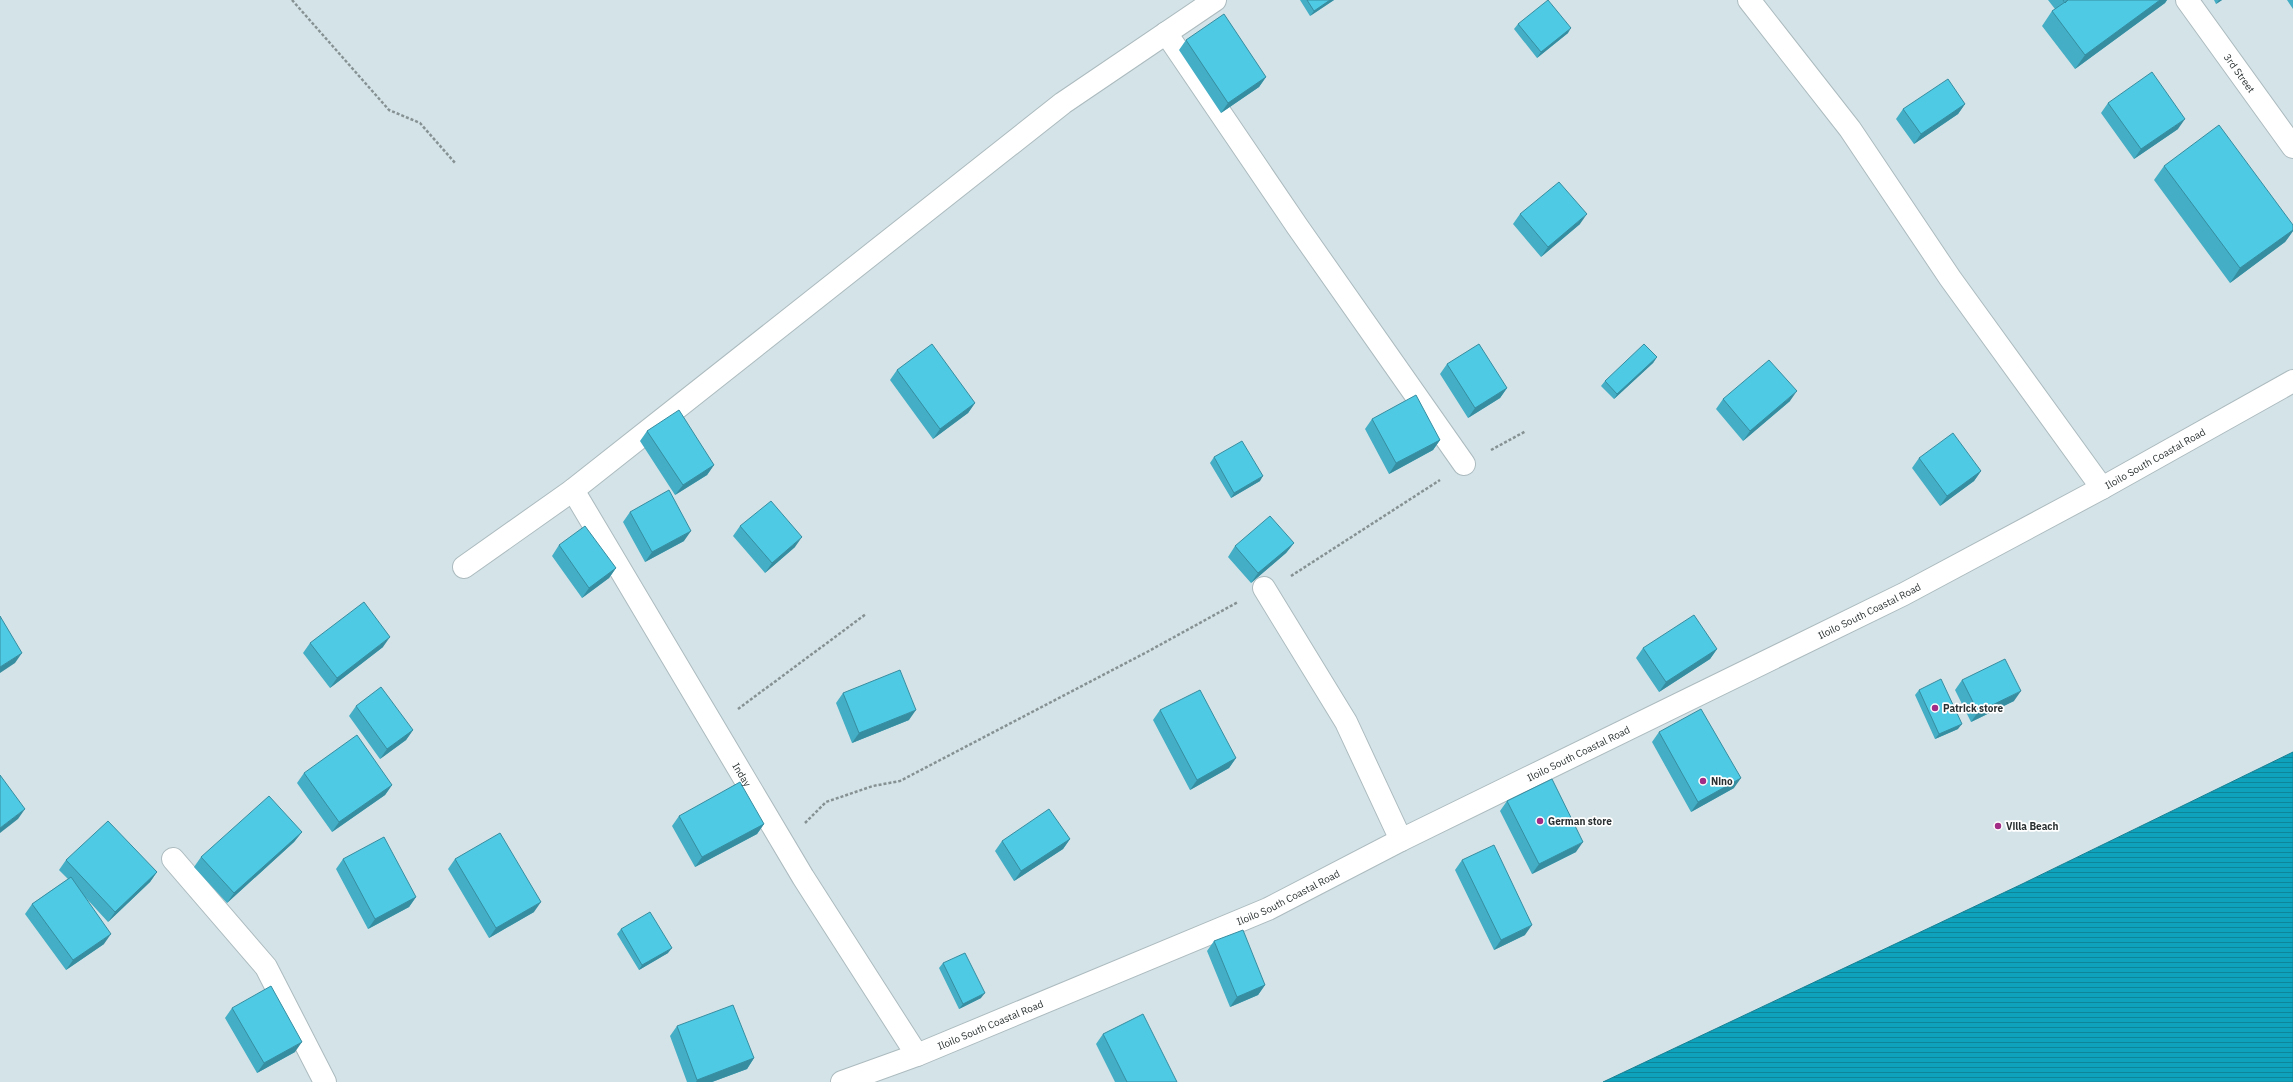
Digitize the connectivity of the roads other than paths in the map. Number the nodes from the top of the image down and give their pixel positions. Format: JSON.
{"nodes":[{"id":1,"x":1215,"y":0,"type":"edge"},
{"id":2,"x":1749,"y":0,"type":"edge"},
{"id":3,"x":2187,"y":0,"type":"edge"},
{"id":4,"x":1166,"y":33,"type":"junction"},
{"id":5,"x":2293,"y":147,"type":"edge"},
{"id":6,"x":2293,"y":381,"type":"edge"},
{"id":7,"x":1464,"y":464,"type":"road end"},
{"id":8,"x":2102,"y":488,"type":"junction"},
{"id":9,"x":573,"y":490,"type":"junction"},
{"id":10,"x":464,"y":567,"type":"dead end"},
{"id":11,"x":1264,"y":588,"type":"road end"},
{"id":12,"x":1401,"y":840,"type":"junction"},
{"id":13,"x":173,"y":859,"type":"dead end"},
{"id":14,"x":916,"y":1055,"type":"junction"},
{"id":15,"x":325,"y":1082,"type":"edge"},
{"id":16,"x":842,"y":1082,"type":"edge"}],
"edges":[{"from":1,"to":4,"type":"street"},
{"from":2,"to":8,"type":"street"},
{"from":3,"to":5,"type":"street","name":"3rd Street"},
{"from":4,"to":7,"type":"street"},
{"from":4,"to":9,"type":"street"},
{"from":6,"to":8,"type":"street","name":"Iloilo South Coastal Road"},
{"from":8,"to":12,"type":"street","name":"Iloilo South Coastal Road"},
{"from":9,"to":10,"type":"street"},
{"from":9,"to":14,"type":"street","name":"Inday"},
{"from":11,"to":12,"type":"street"},
{"from":12,"to":14,"type":"street","name":"Iloilo South Coastal Road"},
{"from":13,"to":15,"type":"street"},
{"from":14,"to":16,"type":"street","name":"Iloilo South Coastal Road"}]}
